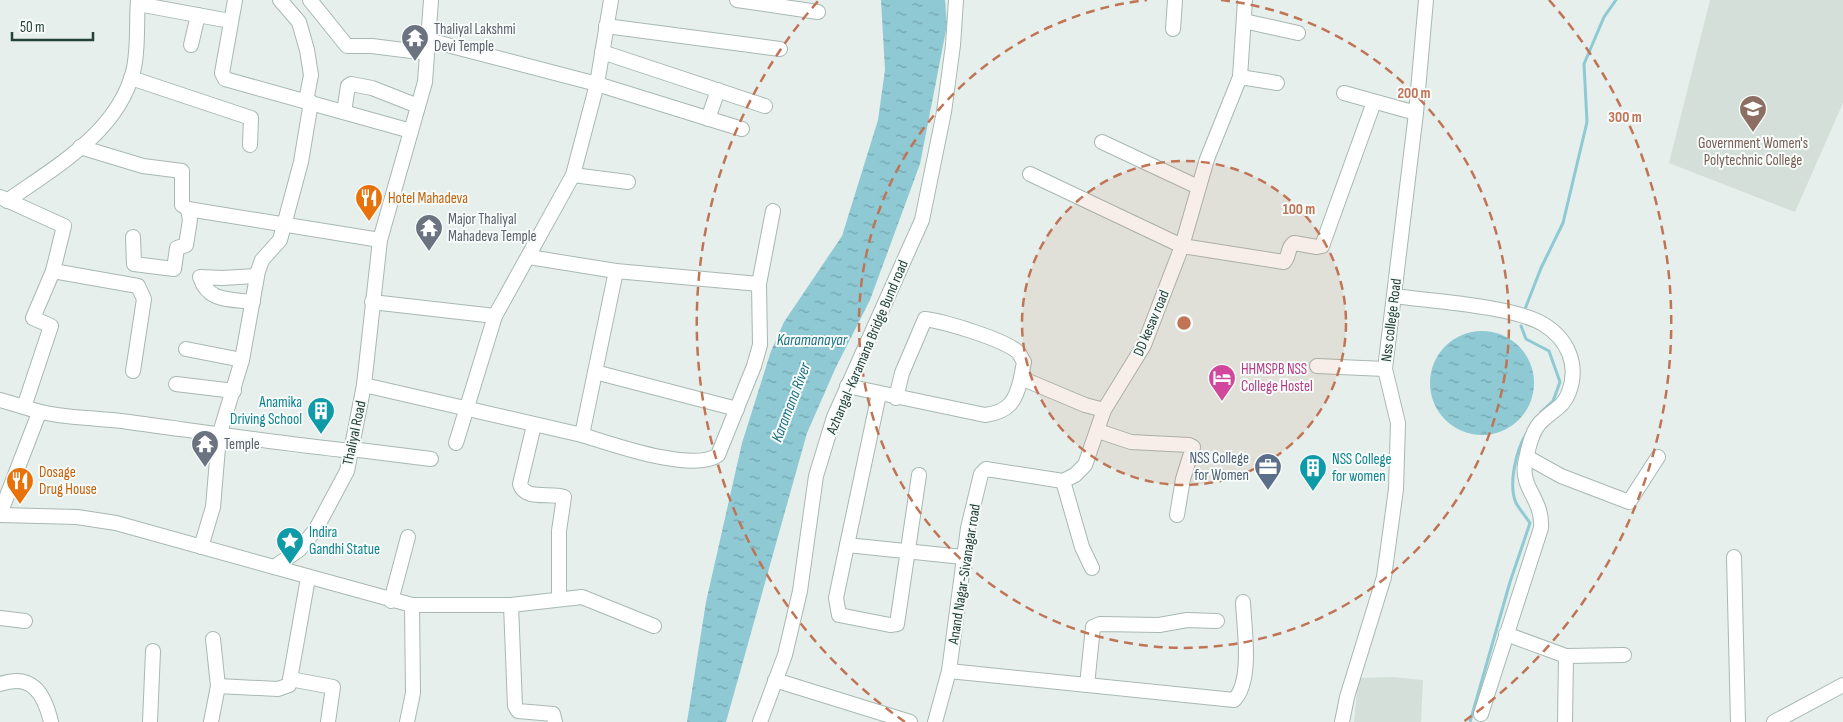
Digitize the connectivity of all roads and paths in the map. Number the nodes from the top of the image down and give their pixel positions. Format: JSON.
{"nodes":[{"id":1,"x":280,"y":0,"type":"edge"},
{"id":2,"x":310,"y":0,"type":"edge"},
{"id":3,"x":431,"y":0,"type":"edge"},
{"id":4,"x":611,"y":0,"type":"edge"},
{"id":5,"x":737,"y":0,"type":"edge"},
{"id":6,"x":956,"y":0,"type":"edge"},
{"id":7,"x":1175,"y":0,"type":"edge"},
{"id":8,"x":1245,"y":0,"type":"edge"},
{"id":9,"x":1426,"y":0,"type":"edge"},
{"id":10,"x":236,"y":1,"type":"edge"},
{"id":11,"x":138,"y":2,"type":"edge"},
{"id":12,"x":818,"y":12,"type":"dead end"},
{"id":13,"x":198,"y":15,"type":"junction"},
{"id":14,"x":230,"y":21,"type":"junction"},
{"id":15,"x":1244,"y":21,"type":"junction"},
{"id":16,"x":606,"y":26,"type":"junction"},
{"id":17,"x":1173,"y":29,"type":"dead end"},
{"id":18,"x":1298,"y":33,"type":"dead end"},
{"id":19,"x":191,"y":45,"type":"dead end"},
{"id":20,"x":427,"y":46,"type":"junction"},
{"id":21,"x":780,"y":49,"type":"dead end"},
{"id":22,"x":602,"y":52,"type":"junction"},
{"id":23,"x":1240,"y":77,"type":"junction"},
{"id":24,"x":131,"y":78,"type":"junction"},
{"id":25,"x":1277,"y":83,"type":"dead end"},
{"id":26,"x":597,"y":84,"type":"junction"},
{"id":27,"x":718,"y":90,"type":"junction"},
{"id":28,"x":1344,"y":93,"type":"dead end"},
{"id":29,"x":309,"y":101,"type":"junction"},
{"id":30,"x":1374,"y":102,"type":"junction"},
{"id":31,"x":418,"y":106,"type":"junction"},
{"id":32,"x":765,"y":106,"type":"dead end"},
{"id":33,"x":344,"y":112,"type":"junction"},
{"id":34,"x":1416,"y":113,"type":"junction"},
{"id":35,"x":708,"y":120,"type":"junction"},
{"id":36,"x":742,"y":128,"type":"dead end"},
{"id":37,"x":410,"y":131,"type":"junction"},
{"id":38,"x":1102,"y":142,"type":"dead end"},
{"id":39,"x":250,"y":146,"type":"dead end"},
{"id":40,"x":80,"y":147,"type":"junction"},
{"id":41,"x":1030,"y":174,"type":"dead end"},
{"id":42,"x":573,"y":175,"type":"junction"},
{"id":43,"x":628,"y":182,"type":"dead end"},
{"id":44,"x":1198,"y":187,"type":"junction"},
{"id":45,"x":4,"y":199,"type":"edge"},
{"id":46,"x":188,"y":209,"type":"junction"},
{"id":47,"x":773,"y":212,"type":"dead end"},
{"id":48,"x":285,"y":225,"type":"junction"},
{"id":49,"x":133,"y":237,"type":"dead end"},
{"id":50,"x":380,"y":240,"type":"junction"},
{"id":51,"x":1182,"y":246,"type":"junction"},
{"id":52,"x":529,"y":257,"type":"junction"},
{"id":53,"x":134,"y":264,"type":"junction"},
{"id":54,"x":616,"y":270,"type":"junction"},
{"id":55,"x":53,"y":271,"type":"junction"},
{"id":56,"x":257,"y":276,"type":"junction"},
{"id":57,"x":131,"y":283,"type":"junction"},
{"id":58,"x":759,"y":284,"type":"junction"},
{"id":59,"x":1394,"y":296,"type":"junction"},
{"id":60,"x":252,"y":302,"type":"junction"},
{"id":61,"x":372,"y":302,"type":"junction"},
{"id":62,"x":495,"y":316,"type":"junction"},
{"id":63,"x":186,"y":349,"type":"dead end"},
{"id":64,"x":242,"y":360,"type":"junction"},
{"id":65,"x":1317,"y":366,"type":"dead end"},
{"id":66,"x":1385,"y":369,"type":"junction"},
{"id":67,"x":134,"y":371,"type":"dead end"},
{"id":68,"x":595,"y":372,"type":"junction"},
{"id":69,"x":1021,"y":378,"type":"junction"},
{"id":70,"x":176,"y":384,"type":"dead end"},
{"id":71,"x":364,"y":385,"type":"junction"},
{"id":72,"x":847,"y":386,"type":"junction"},
{"id":73,"x":234,"y":390,"type":"junction"},
{"id":74,"x":879,"y":394,"type":"junction"},
{"id":75,"x":896,"y":398,"type":"junction"},
{"id":76,"x":0,"y":400,"type":"edge"},
{"id":77,"x":24,"y":407,"type":"junction"},
{"id":78,"x":465,"y":409,"type":"junction"},
{"id":79,"x":737,"y":409,"type":"junction"},
{"id":80,"x":1104,"y":410,"type":"junction"},
{"id":81,"x":39,"y":413,"type":"junction"},
{"id":82,"x":534,"y":425,"type":"junction"},
{"id":83,"x":1098,"y":431,"type":"junction"},
{"id":84,"x":582,"y":435,"type":"junction"},
{"id":85,"x":219,"y":436,"type":"junction"},
{"id":86,"x":456,"y":443,"type":"dead end"},
{"id":87,"x":351,"y":450,"type":"junction"},
{"id":88,"x":1527,"y":457,"type":"junction"},
{"id":89,"x":1658,"y":457,"type":"dead end"},
{"id":90,"x":431,"y":459,"type":"dead end"},
{"id":91,"x":919,"y":475,"type":"dead end"},
{"id":92,"x":1063,"y":481,"type":"junction"},
{"id":93,"x":0,"y":514,"type":"edge"},
{"id":94,"x":1177,"y":515,"type":"dead end"},
{"id":95,"x":408,"y":537,"type":"dead end"},
{"id":96,"x":847,"y":545,"type":"junction"},
{"id":97,"x":201,"y":547,"type":"junction"},
{"id":98,"x":908,"y":552,"type":"junction"},
{"id":99,"x":964,"y":557,"type":"junction"},
{"id":100,"x":1734,"y":557,"type":"dead end"},
{"id":101,"x":274,"y":567,"type":"junction"},
{"id":102,"x":1092,"y":568,"type":"dead end"},
{"id":103,"x":308,"y":578,"type":"junction"},
{"id":104,"x":559,"y":599,"type":"junction"},
{"id":105,"x":391,"y":601,"type":"junction"},
{"id":106,"x":1243,"y":602,"type":"dead end"},
{"id":107,"x":511,"y":605,"type":"junction"},
{"id":108,"x":412,"y":606,"type":"junction"},
{"id":109,"x":0,"y":618,"type":"edge"},
{"id":110,"x":25,"y":621,"type":"dead end"},
{"id":111,"x":1217,"y":621,"type":"dead end"},
{"id":112,"x":654,"y":626,"type":"dead end"},
{"id":113,"x":1506,"y":634,"type":"junction"},
{"id":114,"x":212,"y":639,"type":"dead end"},
{"id":115,"x":153,"y":650,"type":"dead end"},
{"id":116,"x":1624,"y":655,"type":"dead end"},
{"id":117,"x":1566,"y":656,"type":"junction"},
{"id":118,"x":949,"y":671,"type":"junction"},
{"id":119,"x":290,"y":679,"type":"junction"},
{"id":120,"x":775,"y":680,"type":"junction"},
{"id":121,"x":0,"y":684,"type":"edge"},
{"id":122,"x":1087,"y":685,"type":"junction"},
{"id":123,"x":1843,"y":685,"type":"edge"},
{"id":124,"x":218,"y":686,"type":"junction"},
{"id":125,"x":1481,"y":714,"type":"dead end"},
{"id":126,"x":51,"y":722,"type":"edge"},
{"id":127,"x":150,"y":722,"type":"edge"},
{"id":128,"x":211,"y":722,"type":"edge"},
{"id":129,"x":328,"y":722,"type":"edge"},
{"id":130,"x":407,"y":722,"type":"edge"},
{"id":131,"x":555,"y":722,"type":"edge"},
{"id":132,"x":760,"y":722,"type":"edge"},
{"id":133,"x":910,"y":722,"type":"edge"},
{"id":134,"x":935,"y":722,"type":"edge"},
{"id":135,"x":1342,"y":722,"type":"edge"},
{"id":136,"x":1565,"y":722,"type":"edge"},
{"id":137,"x":1738,"y":722,"type":"edge"},
{"id":138,"x":1774,"y":722,"type":"edge"}],
"edges":[{"from":1,"to":29,"type":"street"},
{"from":2,"to":20,"type":"street"},
{"from":3,"to":20,"type":"street","name":"Thaliyal Road"},
{"from":4,"to":16,"type":"street"},
{"from":5,"to":12,"type":"street"},
{"from":6,"to":72,"type":"street","name":"Azhangal-Karamana Bridge Bund road"},
{"from":7,"to":17,"type":"street"},
{"from":8,"to":15,"type":"street","name":"DD kesav road"},
{"from":9,"to":34,"type":"street","name":"Nss college Road"},
{"from":10,"to":14,"type":"street"},
{"from":11,"to":13,"type":"street"},
{"from":11,"to":24,"type":"street"},
{"from":13,"to":14,"type":"street"},
{"from":13,"to":19,"type":"street"},
{"from":14,"to":29,"type":"street"},
{"from":15,"to":18,"type":"street"},
{"from":15,"to":23,"type":"street","name":"DD kesav road"},
{"from":16,"to":21,"type":"street"},
{"from":16,"to":22,"type":"street"},
{"from":20,"to":26,"type":"street"},
{"from":20,"to":31,"type":"street","name":"Thaliyal Road"},
{"from":22,"to":26,"type":"street"},
{"from":22,"to":27,"type":"street"},
{"from":23,"to":25,"type":"street"},
{"from":23,"to":44,"type":"street","name":"DD kesav road"},
{"from":24,"to":39,"type":"street"},
{"from":24,"to":40,"type":"street"},
{"from":26,"to":35,"type":"street"},
{"from":26,"to":42,"type":"street"},
{"from":27,"to":32,"type":"street"},
{"from":27,"to":35,"type":"street"},
{"from":28,"to":30,"type":"street"},
{"from":29,"to":33,"type":"street"},
{"from":29,"to":48,"type":"street"},
{"from":30,"to":34,"type":"street"},
{"from":30,"to":51,"type":"street"},
{"from":31,"to":33,"type":"street"},
{"from":31,"to":37,"type":"street","name":"Thaliyal Road"},
{"from":33,"to":37,"type":"street"},
{"from":34,"to":59,"type":"street","name":"Nss college Road"},
{"from":35,"to":36,"type":"street"},
{"from":37,"to":50,"type":"street","name":"Thaliyal Road"},
{"from":38,"to":44,"type":"street"},
{"from":40,"to":45,"type":"street"},
{"from":40,"to":46,"type":"street"},
{"from":41,"to":51,"type":"street"},
{"from":42,"to":43,"type":"street"},
{"from":42,"to":52,"type":"street"},
{"from":44,"to":51,"type":"street","name":"DD kesav road"},
{"from":45,"to":55,"type":"street"},
{"from":46,"to":48,"type":"street"},
{"from":46,"to":53,"type":"street"},
{"from":47,"to":58,"type":"street"},
{"from":48,"to":50,"type":"street"},
{"from":48,"to":56,"type":"street"},
{"from":49,"to":53,"type":"street"},
{"from":50,"to":61,"type":"street","name":"Thaliyal Road"},
{"from":51,"to":80,"type":"street","name":"DD kesav road"},
{"from":52,"to":54,"type":"street"},
{"from":52,"to":62,"type":"street"},
{"from":53,"to":57,"type":"street"},
{"from":54,"to":58,"type":"street"},
{"from":54,"to":68,"type":"street"},
{"from":55,"to":57,"type":"street"},
{"from":55,"to":77,"type":"street"},
{"from":56,"to":60,"type":"street"},
{"from":56,"to":60,"type":"street"},
{"from":57,"to":67,"type":"street"},
{"from":58,"to":79,"type":"street"},
{"from":59,"to":66,"type":"street","name":"Nss college Road"},
{"from":59,"to":88,"type":"street"},
{"from":60,"to":64,"type":"street"},
{"from":61,"to":62,"type":"street"},
{"from":61,"to":71,"type":"street","name":"Thaliyal Road"},
{"from":62,"to":78,"type":"street"},
{"from":63,"to":64,"type":"street"},
{"from":64,"to":73,"type":"street"},
{"from":65,"to":66,"type":"street"},
{"from":66,"to":135,"type":"street","name":"Nss college Road"},
{"from":68,"to":79,"type":"street"},
{"from":68,"to":84,"type":"street"},
{"from":69,"to":75,"type":"street"},
{"from":69,"to":75,"type":"street"},
{"from":69,"to":80,"type":"street"},
{"from":70,"to":73,"type":"street"},
{"from":71,"to":78,"type":"street"},
{"from":71,"to":87,"type":"street","name":"Thaliyal Road"},
{"from":72,"to":74,"type":"street"},
{"from":72,"to":120,"type":"street","name":"Azhangal-Karamana Bridge Bund road"},
{"from":73,"to":85,"type":"street"},
{"from":74,"to":75,"type":"street"},
{"from":74,"to":96,"type":"street"},
{"from":76,"to":77,"type":"street"},
{"from":77,"to":81,"type":"street"},
{"from":78,"to":82,"type":"street"},
{"from":78,"to":86,"type":"street"},
{"from":79,"to":84,"type":"street"},
{"from":80,"to":83,"type":"street"},
{"from":81,"to":85,"type":"street"},
{"from":81,"to":93,"type":"street"},
{"from":82,"to":84,"type":"street"},
{"from":82,"to":104,"type":"street"},
{"from":83,"to":92,"type":"street"},
{"from":83,"to":94,"type":"street"},
{"from":85,"to":87,"type":"street"},
{"from":85,"to":97,"type":"street"},
{"from":87,"to":90,"type":"street"},
{"from":87,"to":101,"type":"street","name":"Thaliyal Road"},
{"from":88,"to":89,"type":"street"},
{"from":88,"to":113,"type":"street"},
{"from":91,"to":98,"type":"street"},
{"from":92,"to":99,"type":"street","name":"Anand Nagar-Sivanagar road"},
{"from":92,"to":102,"type":"street"},
{"from":93,"to":97,"type":"street"},
{"from":95,"to":105,"type":"street"},
{"from":96,"to":98,"type":"street"},
{"from":96,"to":98,"type":"street"},
{"from":97,"to":101,"type":"street"},
{"from":98,"to":99,"type":"street"},
{"from":99,"to":118,"type":"street","name":"Anand Nagar-Sivanagar road"},
{"from":100,"to":137,"type":"street"},
{"from":101,"to":103,"type":"street"},
{"from":103,"to":105,"type":"street"},
{"from":103,"to":119,"type":"street"},
{"from":104,"to":107,"type":"street"},
{"from":104,"to":112,"type":"street"},
{"from":105,"to":108,"type":"street"},
{"from":106,"to":122,"type":"street"},
{"from":107,"to":108,"type":"street"},
{"from":107,"to":131,"type":"street"},
{"from":108,"to":130,"type":"street"},
{"from":109,"to":110,"type":"street"},
{"from":111,"to":122,"type":"street"},
{"from":113,"to":117,"type":"street"},
{"from":113,"to":125,"type":"street"},
{"from":114,"to":124,"type":"street"},
{"from":115,"to":127,"type":"street"},
{"from":116,"to":117,"type":"street"},
{"from":117,"to":136,"type":"street"},
{"from":118,"to":122,"type":"street"},
{"from":118,"to":134,"type":"street","name":"Anand Nagar-Sivanagar road"},
{"from":119,"to":124,"type":"street"},
{"from":119,"to":129,"type":"street"},
{"from":120,"to":132,"type":"street","name":"Azhangal-Karamana Bridge Bund road"},
{"from":120,"to":133,"type":"street"},
{"from":121,"to":126,"type":"street"},
{"from":123,"to":138,"type":"street"},
{"from":124,"to":128,"type":"street"}]}
